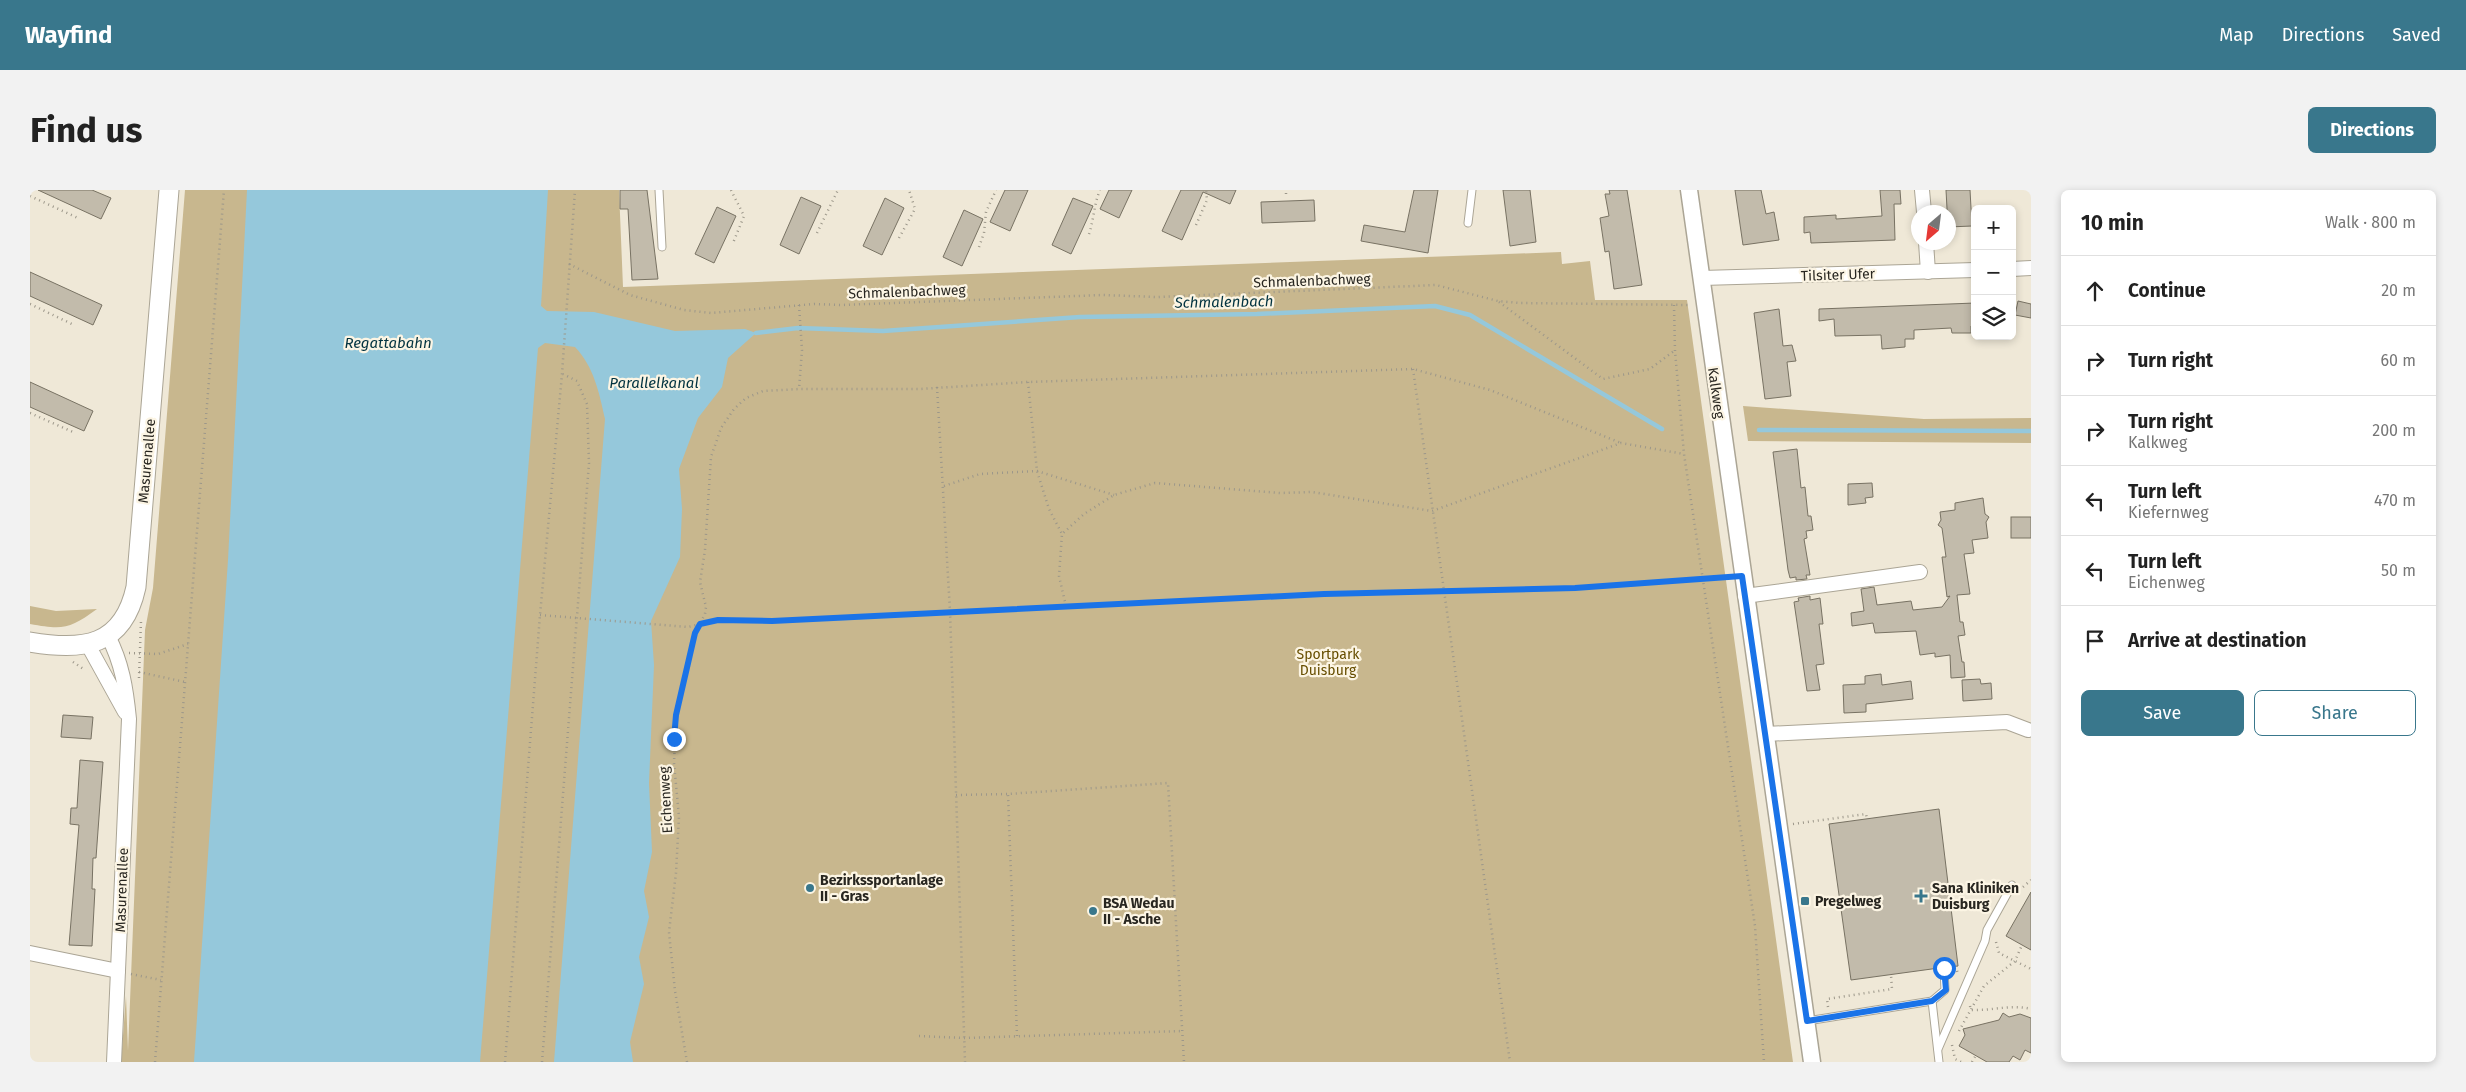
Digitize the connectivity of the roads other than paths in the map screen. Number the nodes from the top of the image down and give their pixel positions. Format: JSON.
{"nodes":[{"id":1,"x":169,"y":190,"type":"edge"},
{"id":2,"x":659,"y":190,"type":"edge"},
{"id":3,"x":1472,"y":190,"type":"edge"},
{"id":4,"x":1689,"y":190,"type":"edge"},
{"id":5,"x":1922,"y":190,"type":"edge"},
{"id":6,"x":1923,"y":205,"type":"edge"},
{"id":7,"x":1468,"y":224,"type":"dead end"},
{"id":8,"x":662,"y":247,"type":"dead end"},
{"id":9,"x":1927,"y":250,"type":"edge"},
{"id":10,"x":2031,"y":268,"type":"edge"},
{"id":11,"x":2016,"y":269,"type":"edge"},
{"id":12,"x":1971,"y":270,"type":"edge"},
{"id":13,"x":1928,"y":272,"type":"junction"},
{"id":14,"x":1702,"y":278,"type":"junction"},
{"id":15,"x":1920,"y":572,"type":"dead end"},
{"id":16,"x":1745,"y":596,"type":"junction"},
{"id":17,"x":108,"y":636,"type":"junction"},
{"id":18,"x":30,"y":642,"type":"edge"},
{"id":19,"x":88,"y":645,"type":"junction"},
{"id":20,"x":129,"y":719,"type":"junction"},
{"id":21,"x":2028,"y":730,"type":"dead end"},
{"id":22,"x":1766,"y":734,"type":"junction"},
{"id":23,"x":2012,"y":885,"type":"dead end"},
{"id":24,"x":30,"y":953,"type":"edge"},
{"id":25,"x":1944,"y":968,"type":"dead end"},
{"id":26,"x":124,"y":972,"type":"junction"},
{"id":27,"x":1932,"y":1001,"type":"junction"},
{"id":28,"x":1807,"y":1021,"type":"junction"},
{"id":29,"x":1938,"y":1050,"type":"junction"},
{"id":30,"x":114,"y":1062,"type":"edge"},
{"id":31,"x":1812,"y":1062,"type":"edge"},
{"id":32,"x":1939,"y":1062,"type":"edge"}],
"edges":[{"from":1,"to":17,"type":"main road","name":"Masurenallee"},
{"from":2,"to":8,"type":"lane"},
{"from":3,"to":7,"type":"lane"},
{"from":4,"to":14,"type":"street","name":"Kalkweg"},
{"from":5,"to":6,"type":"street"},
{"from":9,"to":13,"type":"street"},
{"from":10,"to":11,"type":"street"},
{"from":12,"to":13,"type":"street","name":"Tilsiter Ufer"},
{"from":13,"to":14,"type":"street","name":"Tilsiter Ufer"},
{"from":14,"to":16,"type":"street","name":"Kalkweg"},
{"from":15,"to":16,"type":"street"},
{"from":16,"to":22,"type":"street","name":"Kalkweg"},
{"from":17,"to":19,"type":"main road"},
{"from":17,"to":20,"type":"street","name":"Masurenallee"},
{"from":18,"to":19,"type":"main road"},
{"from":19,"to":20,"type":"street"},
{"from":20,"to":26,"type":"street","name":"Masurenallee"},
{"from":21,"to":22,"type":"street"},
{"from":22,"to":28,"type":"street","name":"Kalkweg"},
{"from":23,"to":29,"type":"lane"},
{"from":24,"to":26,"type":"street"},
{"from":25,"to":27,"type":"lane"},
{"from":26,"to":30,"type":"street","name":"Masurenallee"},
{"from":27,"to":28,"type":"lane"},
{"from":27,"to":29,"type":"lane"},
{"from":28,"to":31,"type":"street","name":"Kalkweg"},
{"from":29,"to":32,"type":"lane"}]}
